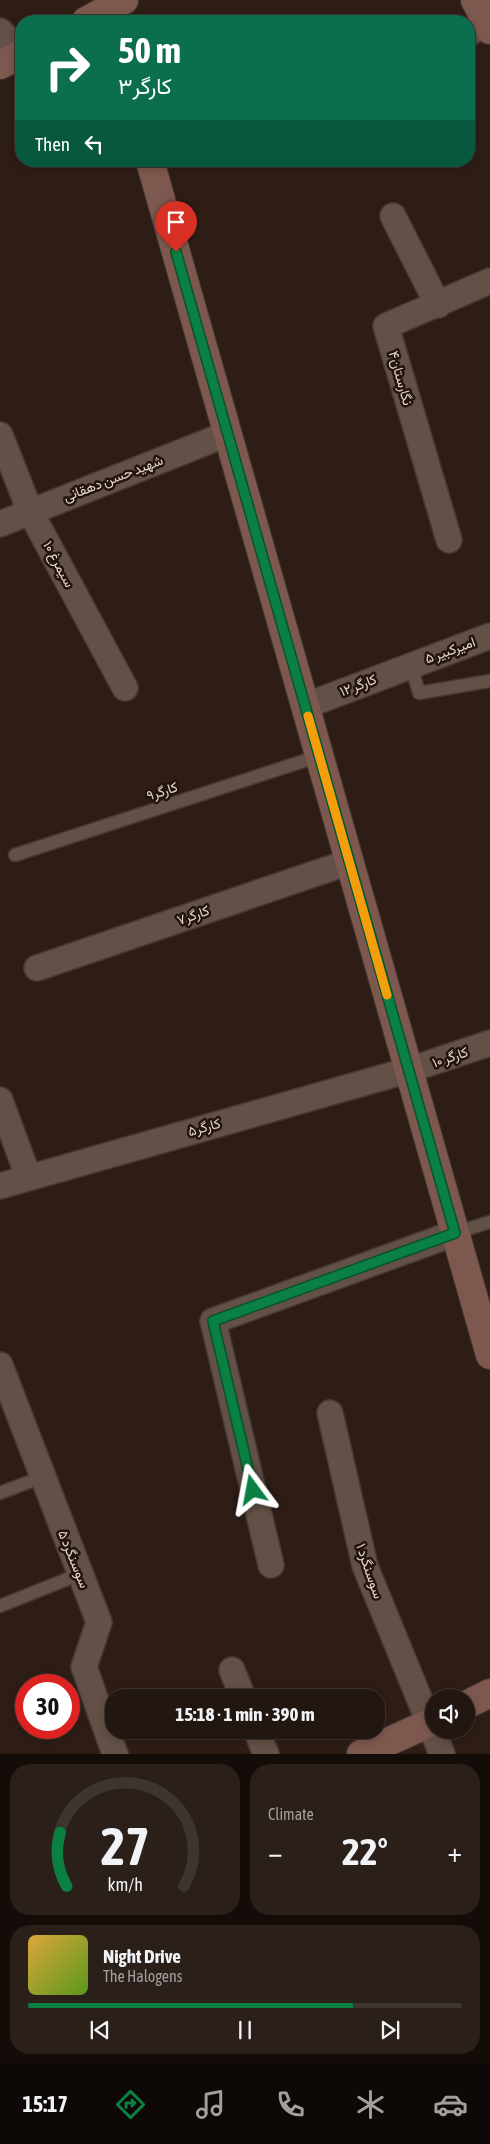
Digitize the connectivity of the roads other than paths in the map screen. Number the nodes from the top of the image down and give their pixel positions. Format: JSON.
{"nodes":[{"id":1,"x":0,"y":31,"type":"edge"},
{"id":2,"x":15,"y":47,"type":"edge"},
{"id":3,"x":15,"y":56,"type":"edge"},
{"id":4,"x":0,"y":65,"type":"edge"},
{"id":5,"x":152,"y":167,"type":"edge"},
{"id":6,"x":393,"y":216,"type":"dead end"},
{"id":7,"x":490,"y":281,"type":"edge"},
{"id":8,"x":438,"y":305,"type":"junction"},
{"id":9,"x":227,"y":434,"type":"junction"},
{"id":10,"x":0,"y":435,"type":"edge"},
{"id":11,"x":30,"y":511,"type":"junction"},
{"id":12,"x":0,"y":524,"type":"edge"},
{"id":13,"x":448,"y":540,"type":"dead end"},
{"id":14,"x":490,"y":636,"type":"edge"},
{"id":15,"x":411,"y":665,"type":"junction"},
{"id":16,"x":490,"y":681,"type":"edge"},
{"id":17,"x":125,"y":688,"type":"dead end"},
{"id":18,"x":305,"y":706,"type":"junction"},
{"id":19,"x":319,"y":756,"type":"junction"},
{"id":20,"x":15,"y":855,"type":"dead end"},
{"id":21,"x":349,"y":862,"type":"junction"},
{"id":22,"x":37,"y":968,"type":"dead end"},
{"id":23,"x":490,"y":1043,"type":"edge"},
{"id":24,"x":409,"y":1070,"type":"junction"},
{"id":25,"x":0,"y":1100,"type":"edge"},
{"id":26,"x":28,"y":1176,"type":"junction"},
{"id":27,"x":0,"y":1186,"type":"edge"},
{"id":28,"x":490,"y":1222,"type":"edge"},
{"id":29,"x":455,"y":1233,"type":"junction"},
{"id":30,"x":490,"y":1355,"type":"edge"},
{"id":31,"x":0,"y":1364,"type":"edge"},
{"id":32,"x":330,"y":1413,"type":"dead end"},
{"id":33,"x":42,"y":1477,"type":"junction"},
{"id":34,"x":0,"y":1493,"type":"edge"},
{"id":35,"x":271,"y":1565,"type":"dead end"},
{"id":36,"x":80,"y":1574,"type":"junction"},
{"id":37,"x":0,"y":1606,"type":"edge"},
{"id":38,"x":232,"y":1670,"type":"dead end"},
{"id":39,"x":239,"y":1689,"type":"edge"},
{"id":40,"x":490,"y":1693,"type":"edge"},
{"id":41,"x":475,"y":1700,"type":"edge"},
{"id":42,"x":425,"y":1706,"type":"edge"},
{"id":43,"x":425,"y":1725,"type":"edge"},
{"id":44,"x":260,"y":1739,"type":"edge"},
{"id":45,"x":437,"y":1739,"type":"edge"},
{"id":46,"x":116,"y":1754,"type":"edge"},
{"id":47,"x":266,"y":1754,"type":"edge"},
{"id":48,"x":361,"y":1754,"type":"edge"},
{"id":49,"x":442,"y":1754,"type":"edge"}],
"edges":[{"from":1,"to":2,"type":"street"},
{"from":3,"to":4,"type":"street"},
{"from":5,"to":9,"type":"street"},
{"from":6,"to":8,"type":"street"},
{"from":7,"to":8,"type":"street","name":"نگارستان۴"},
{"from":8,"to":13,"type":"street","name":"نگارستان۴"},
{"from":9,"to":11,"type":"street","name":"شهید حسن دهقانی"},
{"from":9,"to":18,"type":"street"},
{"from":10,"to":11,"type":"street","name":"سیمرغ ۱۰"},
{"from":11,"to":12,"type":"street","name":"شهید حسن دهقانی"},
{"from":11,"to":17,"type":"street","name":"سیمرغ ۱۰"},
{"from":14,"to":15,"type":"street","name":"امیرکبیر ۵"},
{"from":15,"to":16,"type":"lane"},
{"from":15,"to":18,"type":"street","name":"کارگر ۱۲"},
{"from":18,"to":19,"type":"street"},
{"from":19,"to":20,"type":"lane","name":"کارگر۹"},
{"from":19,"to":21,"type":"street"},
{"from":21,"to":22,"type":"street","name":"کارگر۷"},
{"from":21,"to":24,"type":"street"},
{"from":23,"to":24,"type":"street","name":"کارگر ۱۰"},
{"from":24,"to":26,"type":"street","name":"کارگر۵"},
{"from":24,"to":29,"type":"street"},
{"from":25,"to":26,"type":"street"},
{"from":26,"to":27,"type":"street","name":"کارگر۵"},
{"from":28,"to":29,"type":"lane"},
{"from":29,"to":30,"type":"street"},
{"from":29,"to":35,"type":"street"},
{"from":31,"to":33,"type":"street","name":"سوسنگرد ۵"},
{"from":32,"to":42,"type":"street","name":"سوسنگرد ۱"},
{"from":33,"to":34,"type":"lane"},
{"from":33,"to":36,"type":"street","name":"سوسنگرد ۵"},
{"from":36,"to":37,"type":"lane"},
{"from":36,"to":46,"type":"street","name":"سوسنگرد ۵"},
{"from":38,"to":39,"type":"street"},
{"from":40,"to":41,"type":"street"},
{"from":43,"to":48,"type":"street"},
{"from":44,"to":47,"type":"street"},
{"from":45,"to":49,"type":"street","name":"سوسنگرد ۱"}]}
